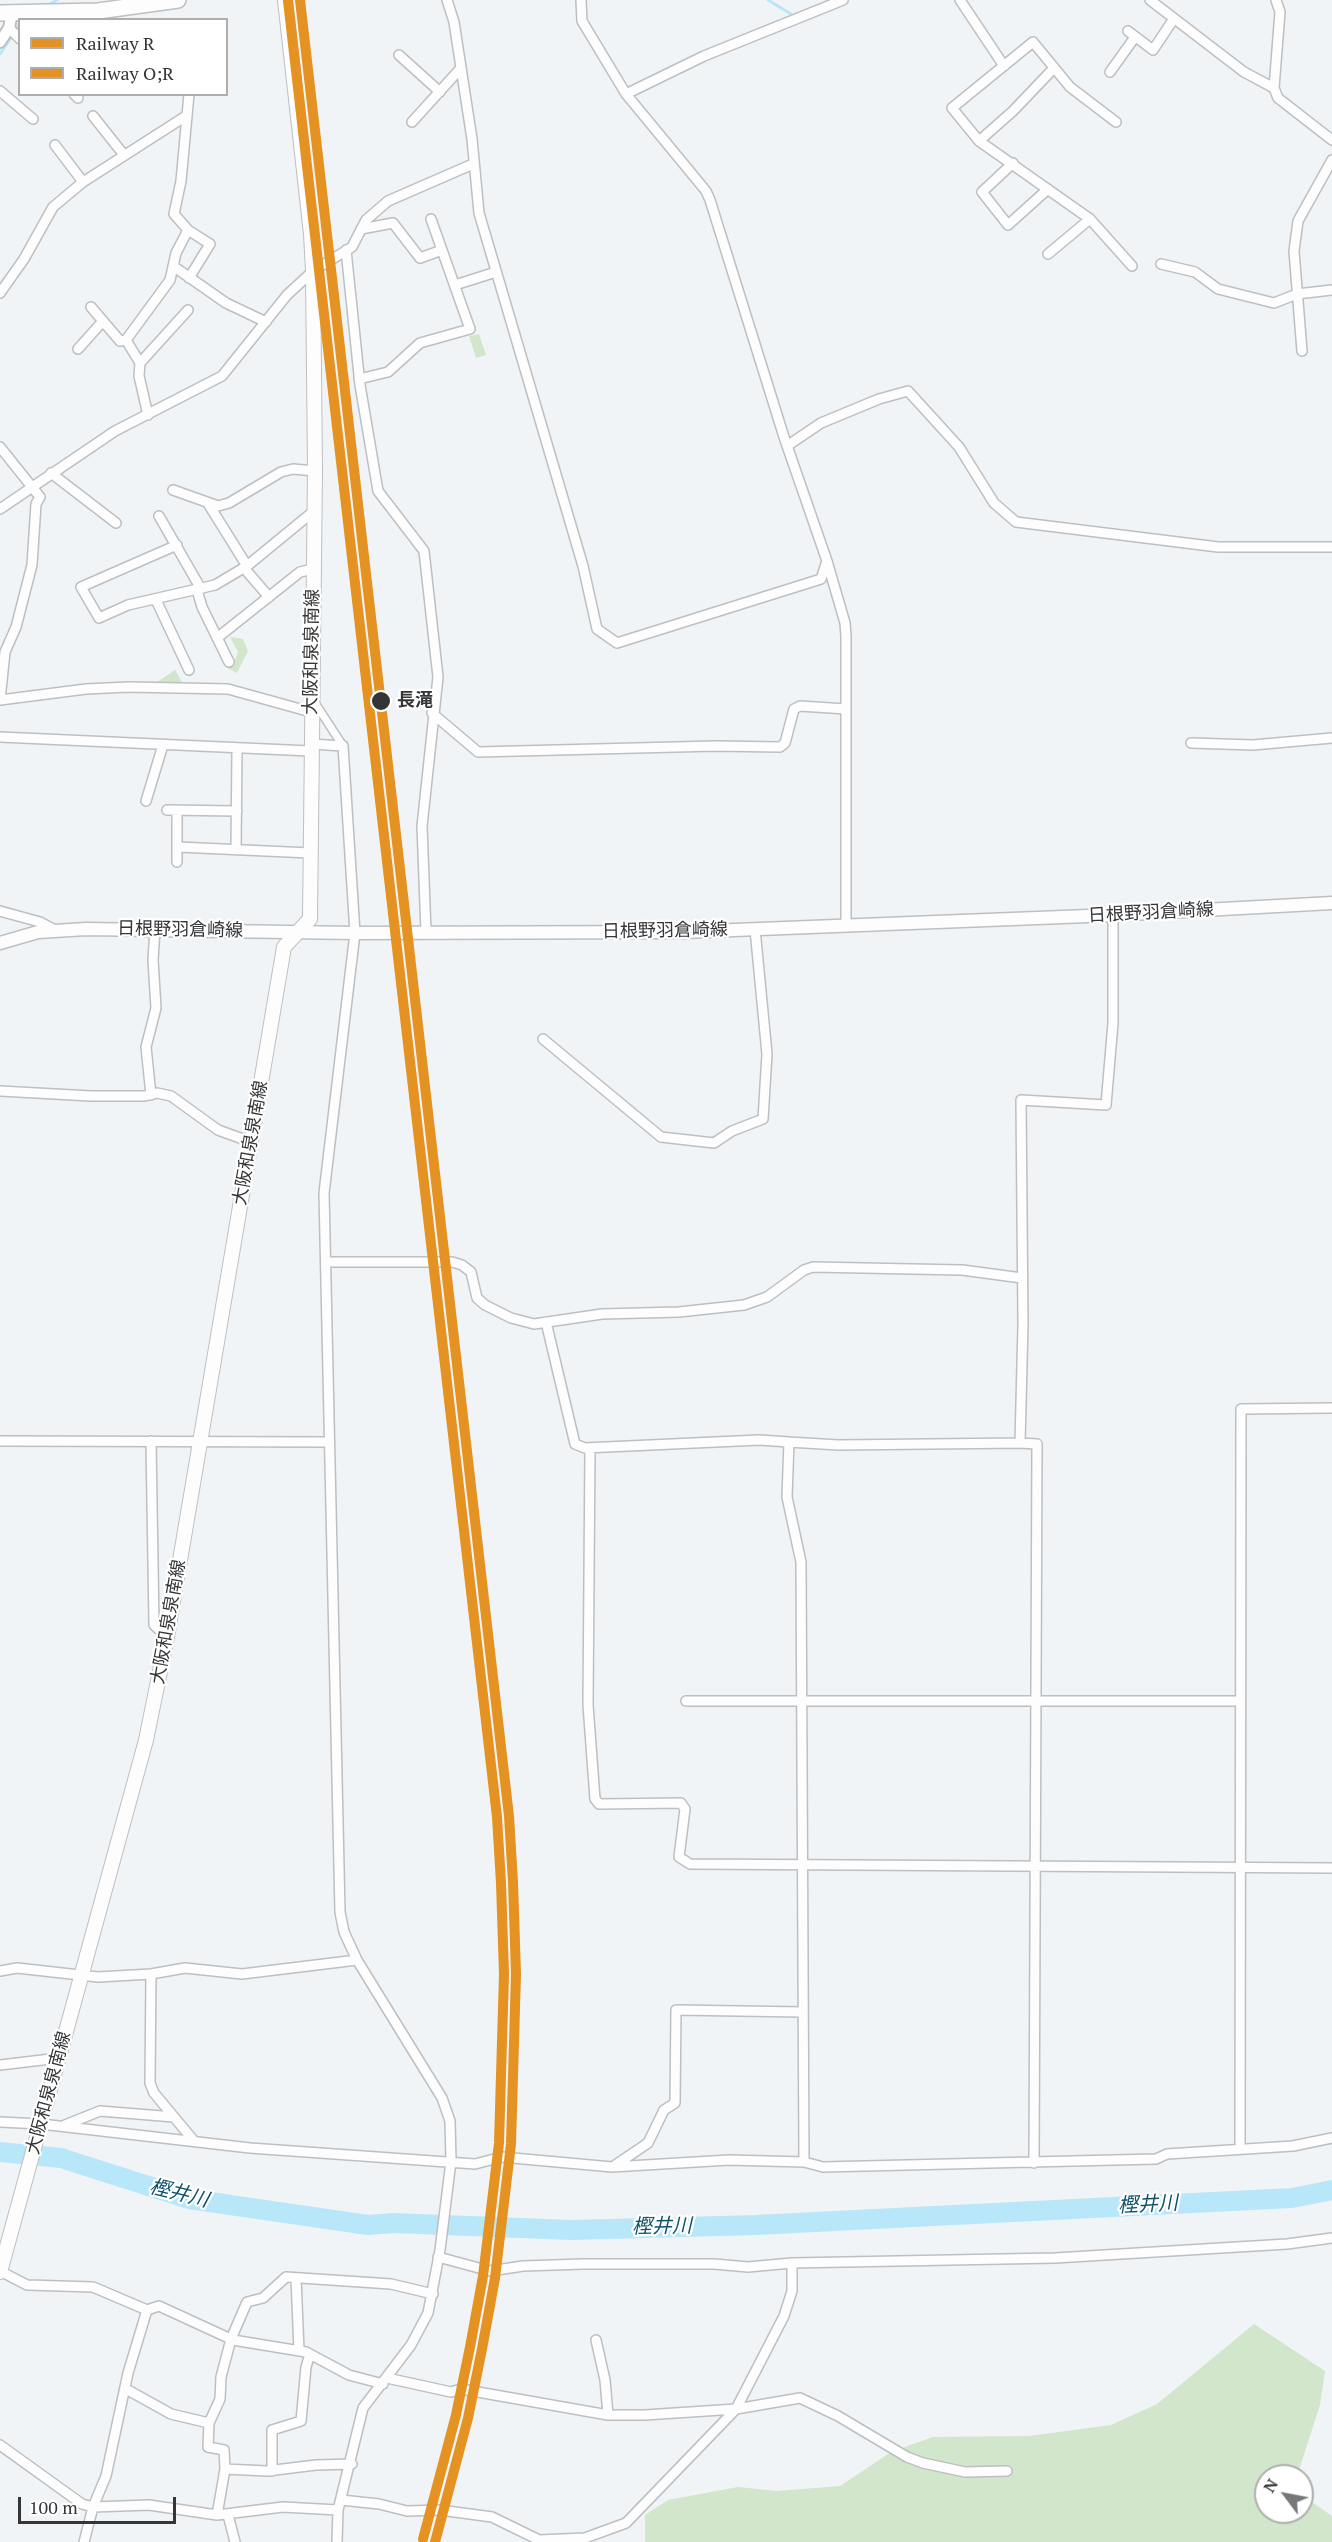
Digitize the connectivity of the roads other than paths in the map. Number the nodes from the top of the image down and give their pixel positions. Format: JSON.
{"nodes":[{"id":1,"x":178,"y":0,"type":"edge"},
{"id":2,"x":285,"y":0,"type":"edge"},
{"id":3,"x":447,"y":0,"type":"edge"},
{"id":4,"x":581,"y":0,"type":"edge"},
{"id":5,"x":841,"y":0,"type":"edge"},
{"id":6,"x":960,"y":0,"type":"edge"},
{"id":7,"x":1150,"y":0,"type":"edge"},
{"id":8,"x":1276,"y":0,"type":"edge"},
{"id":9,"x":7,"y":18,"type":"edge"},
{"id":10,"x":1173,"y":20,"type":"junction"},
{"id":11,"x":18,"y":36,"type":"edge"},
{"id":12,"x":0,"y":42,"type":"edge"},
{"id":13,"x":399,"y":55,"type":"dead end"},
{"id":14,"x":1004,"y":66,"type":"junction"},
{"id":15,"x":1054,"y":68,"type":"junction"},
{"id":16,"x":460,"y":69,"type":"junction"},
{"id":17,"x":1110,"y":72,"type":"dead end"},
{"id":18,"x":1274,"y":88,"type":"junction"},
{"id":19,"x":0,"y":91,"type":"edge"},
{"id":20,"x":440,"y":92,"type":"junction"},
{"id":21,"x":626,"y":94,"type":"junction"},
{"id":22,"x":189,"y":96,"type":"edge"},
{"id":23,"x":93,"y":116,"type":"dead end"},
{"id":24,"x":186,"y":116,"type":"junction"},
{"id":25,"x":33,"y":119,"type":"dead end"},
{"id":26,"x":412,"y":122,"type":"dead end"},
{"id":27,"x":1116,"y":122,"type":"dead end"},
{"id":28,"x":1332,"y":140,"type":"edge"},
{"id":29,"x":979,"y":141,"type":"junction"},
{"id":30,"x":55,"y":146,"type":"dead end"},
{"id":31,"x":124,"y":155,"type":"junction"},
{"id":32,"x":1332,"y":160,"type":"edge"},
{"id":33,"x":1013,"y":163,"type":"junction"},
{"id":34,"x":473,"y":164,"type":"junction"},
{"id":35,"x":83,"y":182,"type":"junction"},
{"id":36,"x":1048,"y":189,"type":"junction"},
{"id":37,"x":431,"y":219,"type":"dead end"},
{"id":38,"x":1090,"y":219,"type":"junction"},
{"id":39,"x":361,"y":229,"type":"junction"},
{"id":40,"x":188,"y":230,"type":"junction"},
{"id":41,"x":346,"y":250,"type":"junction"},
{"id":42,"x":442,"y":250,"type":"junction"},
{"id":43,"x":1048,"y":254,"type":"dead end"},
{"id":44,"x":1161,"y":264,"type":"dead end"},
{"id":45,"x":173,"y":266,"type":"junction"},
{"id":46,"x":1132,"y":266,"type":"dead end"},
{"id":47,"x":313,"y":271,"type":"junction"},
{"id":48,"x":496,"y":272,"type":"junction"},
{"id":49,"x":189,"y":278,"type":"junction"},
{"id":50,"x":455,"y":285,"type":"junction"},
{"id":51,"x":1332,"y":290,"type":"edge"},
{"id":52,"x":0,"y":292,"type":"edge"},
{"id":53,"x":1297,"y":294,"type":"junction"},
{"id":54,"x":91,"y":307,"type":"dead end"},
{"id":55,"x":188,"y":310,"type":"dead end"},
{"id":56,"x":103,"y":321,"type":"junction"},
{"id":57,"x":266,"y":322,"type":"junction"},
{"id":58,"x":126,"y":340,"type":"junction"},
{"id":59,"x":78,"y":349,"type":"dead end"},
{"id":60,"x":1302,"y":351,"type":"dead end"},
{"id":61,"x":140,"y":363,"type":"junction"},
{"id":62,"x":359,"y":379,"type":"junction"},
{"id":63,"x":148,"y":414,"type":"junction"},
{"id":64,"x":787,"y":446,"type":"junction"},
{"id":65,"x":0,"y":447,"type":"edge"},
{"id":66,"x":315,"y":471,"type":"junction"},
{"id":67,"x":51,"y":473,"type":"junction"},
{"id":68,"x":32,"y":485,"type":"junction"},
{"id":69,"x":173,"y":490,"type":"dead end"},
{"id":70,"x":209,"y":505,"type":"junction"},
{"id":71,"x":0,"y":509,"type":"edge"},
{"id":72,"x":314,"y":511,"type":"junction"},
{"id":73,"x":159,"y":516,"type":"dead end"},
{"id":74,"x":116,"y":523,"type":"dead end"},
{"id":75,"x":177,"y":544,"type":"junction"},
{"id":76,"x":1332,"y":547,"type":"edge"},
{"id":77,"x":827,"y":561,"type":"junction"},
{"id":78,"x":245,"y":567,"type":"junction"},
{"id":79,"x":313,"y":569,"type":"junction"},
{"id":80,"x":199,"y":590,"type":"junction"},
{"id":81,"x":269,"y":597,"type":"junction"},
{"id":82,"x":156,"y":600,"type":"junction"},
{"id":83,"x":217,"y":638,"type":"junction"},
{"id":84,"x":229,"y":662,"type":"dead end"},
{"id":85,"x":189,"y":670,"type":"dead end"},
{"id":86,"x":311,"y":705,"type":"junction"},
{"id":87,"x":846,"y":709,"type":"junction"},
{"id":88,"x":432,"y":713,"type":"junction"},
{"id":89,"x":0,"y":737,"type":"edge"},
{"id":90,"x":1332,"y":738,"type":"edge"},
{"id":91,"x":1191,"y":743,"type":"dead end"},
{"id":92,"x":163,"y":745,"type":"junction"},
{"id":93,"x":343,"y":746,"type":"junction"},
{"id":94,"x":237,"y":748,"type":"junction"},
{"id":95,"x":310,"y":748,"type":"junction"},
{"id":96,"x":146,"y":801,"type":"dead end"},
{"id":97,"x":167,"y":810,"type":"dead end"},
{"id":98,"x":237,"y":811,"type":"junction"},
{"id":99,"x":177,"y":812,"type":"junction"},
{"id":100,"x":177,"y":847,"type":"junction"},
{"id":101,"x":236,"y":850,"type":"junction"},
{"id":102,"x":310,"y":853,"type":"junction"},
{"id":103,"x":177,"y":862,"type":"dead end"},
{"id":104,"x":1332,"y":903,"type":"edge"},
{"id":105,"x":0,"y":911,"type":"edge"},
{"id":106,"x":1113,"y":915,"type":"junction"},
{"id":107,"x":846,"y":926,"type":"junction"},
{"id":108,"x":155,"y":929,"type":"junction"},
{"id":109,"x":755,"y":929,"type":"junction"},
{"id":110,"x":55,"y":930,"type":"junction"},
{"id":111,"x":300,"y":931,"type":"junction"},
{"id":112,"x":426,"y":932,"type":"junction"},
{"id":113,"x":355,"y":933,"type":"junction"},
{"id":114,"x":0,"y":943,"type":"edge"},
{"id":115,"x":543,"y":1039,"type":"dead end"},
{"id":116,"x":0,"y":1091,"type":"edge"},
{"id":117,"x":151,"y":1095,"type":"junction"},
{"id":118,"x":251,"y":1142,"type":"junction"},
{"id":119,"x":326,"y":1262,"type":"junction"},
{"id":120,"x":1022,"y":1278,"type":"junction"},
{"id":121,"x":546,"y":1322,"type":"junction"},
{"id":122,"x":1332,"y":1408,"type":"edge"},
{"id":123,"x":0,"y":1441,"type":"edge"},
{"id":124,"x":151,"y":1441,"type":"junction"},
{"id":125,"x":200,"y":1441,"type":"junction"},
{"id":126,"x":329,"y":1442,"type":"junction"},
{"id":127,"x":789,"y":1442,"type":"junction"},
{"id":128,"x":1020,"y":1443,"type":"junction"},
{"id":129,"x":590,"y":1448,"type":"junction"},
{"id":130,"x":167,"y":1637,"type":"junction"},
{"id":131,"x":800,"y":1699,"type":"junction"},
{"id":132,"x":1037,"y":1700,"type":"junction"},
{"id":133,"x":686,"y":1701,"type":"dead end"},
{"id":134,"x":1240,"y":1701,"type":"junction"},
{"id":135,"x":801,"y":1865,"type":"junction"},
{"id":136,"x":1240,"y":1867,"type":"junction"},
{"id":137,"x":1036,"y":1868,"type":"junction"},
{"id":138,"x":1332,"y":1868,"type":"edge"},
{"id":139,"x":357,"y":1960,"type":"junction"},
{"id":140,"x":0,"y":1971,"type":"edge"},
{"id":141,"x":151,"y":1974,"type":"junction"},
{"id":142,"x":81,"y":1975,"type":"junction"},
{"id":143,"x":802,"y":2012,"type":"junction"},
{"id":144,"x":59,"y":2058,"type":"junction"},
{"id":145,"x":0,"y":2065,"type":"edge"},
{"id":146,"x":174,"y":2117,"type":"junction"},
{"id":147,"x":0,"y":2122,"type":"edge"},
{"id":148,"x":63,"y":2126,"type":"junction"},
{"id":149,"x":40,"y":2128,"type":"junction"},
{"id":150,"x":1332,"y":2138,"type":"edge"},
{"id":151,"x":194,"y":2141,"type":"junction"},
{"id":152,"x":1240,"y":2149,"type":"junction"},
{"id":153,"x":804,"y":2162,"type":"junction"},
{"id":154,"x":1034,"y":2163,"type":"junction"},
{"id":155,"x":451,"y":2164,"type":"junction"},
{"id":156,"x":612,"y":2168,"type":"junction"},
{"id":157,"x":1332,"y":2238,"type":"edge"},
{"id":158,"x":439,"y":2254,"type":"junction"},
{"id":159,"x":792,"y":2263,"type":"junction"},
{"id":160,"x":0,"y":2271,"type":"edge"},
{"id":161,"x":296,"y":2278,"type":"junction"},
{"id":162,"x":433,"y":2294,"type":"junction"},
{"id":163,"x":147,"y":2310,"type":"junction"},
{"id":164,"x":231,"y":2339,"type":"junction"},
{"id":165,"x":596,"y":2340,"type":"dead end"},
{"id":166,"x":299,"y":2351,"type":"junction"},
{"id":167,"x":310,"y":2354,"type":"junction"},
{"id":168,"x":385,"y":2381,"type":"junction"},
{"id":169,"x":126,"y":2389,"type":"junction"},
{"id":170,"x":736,"y":2409,"type":"junction"},
{"id":171,"x":608,"y":2415,"type":"junction"},
{"id":172,"x":209,"y":2423,"type":"junction"},
{"id":173,"x":0,"y":2445,"type":"edge"},
{"id":174,"x":351,"y":2464,"type":"junction"},
{"id":175,"x":225,"y":2469,"type":"junction"},
{"id":176,"x":272,"y":2471,"type":"junction"},
{"id":177,"x":1007,"y":2471,"type":"dead end"},
{"id":178,"x":340,"y":2505,"type":"junction"},
{"id":179,"x":93,"y":2507,"type":"junction"},
{"id":180,"x":217,"y":2514,"type":"junction"},
{"id":181,"x":228,"y":2515,"type":"junction"},
{"id":182,"x":84,"y":2542,"type":"edge"},
{"id":183,"x":235,"y":2542,"type":"edge"},
{"id":184,"x":337,"y":2542,"type":"edge"}],
"edges":[{"from":1,"to":9,"type":"highway"},
{"from":2,"to":47,"type":"main road","name":"大阪和泉泉南線"},
{"from":3,"to":16,"type":"street"},
{"from":4,"to":21,"type":"street"},
{"from":5,"to":21,"type":"street"},
{"from":6,"to":14,"type":"street"},
{"from":7,"to":10,"type":"street"},
{"from":8,"to":18,"type":"street"},
{"from":9,"to":11,"type":"street"},
{"from":9,"to":12,"type":"street"},
{"from":10,"to":17,"type":"street"},
{"from":10,"to":18,"type":"street"},
{"from":13,"to":20,"type":"street"},
{"from":14,"to":15,"type":"street"},
{"from":14,"to":29,"type":"street"},
{"from":15,"to":27,"type":"street"},
{"from":15,"to":29,"type":"street"},
{"from":16,"to":20,"type":"street"},
{"from":16,"to":34,"type":"street"},
{"from":18,"to":28,"type":"street"},
{"from":19,"to":25,"type":"street"},
{"from":20,"to":26,"type":"street"},
{"from":21,"to":64,"type":"street"},
{"from":22,"to":24,"type":"street"},
{"from":23,"to":31,"type":"street"},
{"from":24,"to":31,"type":"street"},
{"from":24,"to":40,"type":"street"},
{"from":29,"to":33,"type":"street"},
{"from":30,"to":35,"type":"street"},
{"from":31,"to":35,"type":"street"},
{"from":32,"to":53,"type":"street"},
{"from":33,"to":36,"type":"street"},
{"from":33,"to":36,"type":"street"},
{"from":34,"to":39,"type":"street"},
{"from":34,"to":48,"type":"street"},
{"from":35,"to":52,"type":"street"},
{"from":36,"to":38,"type":"street"},
{"from":37,"to":42,"type":"street"},
{"from":38,"to":43,"type":"street"},
{"from":38,"to":46,"type":"street"},
{"from":39,"to":41,"type":"street"},
{"from":39,"to":42,"type":"street"},
{"from":40,"to":45,"type":"street"},
{"from":40,"to":49,"type":"street"},
{"from":41,"to":47,"type":"street"},
{"from":41,"to":62,"type":"street"},
{"from":42,"to":50,"type":"street"},
{"from":44,"to":53,"type":"street"},
{"from":45,"to":49,"type":"street"},
{"from":45,"to":58,"type":"street"},
{"from":47,"to":57,"type":"street"},
{"from":47,"to":66,"type":"main road","name":"大阪和泉泉南線"},
{"from":48,"to":50,"type":"street"},
{"from":48,"to":77,"type":"street"},
{"from":49,"to":57,"type":"street"},
{"from":50,"to":62,"type":"street"},
{"from":51,"to":53,"type":"street"},
{"from":53,"to":60,"type":"street"},
{"from":54,"to":56,"type":"street"},
{"from":55,"to":61,"type":"street"},
{"from":56,"to":58,"type":"street"},
{"from":56,"to":59,"type":"street"},
{"from":57,"to":63,"type":"street"},
{"from":58,"to":61,"type":"street"},
{"from":61,"to":63,"type":"street"},
{"from":62,"to":88,"type":"street"},
{"from":63,"to":67,"type":"street"},
{"from":64,"to":76,"type":"street"},
{"from":64,"to":77,"type":"street"},
{"from":65,"to":68,"type":"street"},
{"from":66,"to":70,"type":"street"},
{"from":66,"to":72,"type":"main road","name":"大阪和泉泉南線"},
{"from":67,"to":68,"type":"street"},
{"from":67,"to":74,"type":"street"},
{"from":68,"to":71,"type":"street"},
{"from":68,"to":86,"type":"street"},
{"from":69,"to":70,"type":"street"},
{"from":70,"to":78,"type":"street"},
{"from":72,"to":78,"type":"street"},
{"from":72,"to":79,"type":"main road","name":"大阪和泉泉南線"},
{"from":73,"to":75,"type":"street"},
{"from":75,"to":80,"type":"street"},
{"from":75,"to":82,"type":"street"},
{"from":77,"to":87,"type":"street"},
{"from":78,"to":80,"type":"street"},
{"from":78,"to":81,"type":"street"},
{"from":79,"to":81,"type":"street"},
{"from":79,"to":86,"type":"main road","name":"大阪和泉泉南線"},
{"from":80,"to":82,"type":"street"},
{"from":80,"to":83,"type":"street"},
{"from":81,"to":83,"type":"street"},
{"from":82,"to":85,"type":"street"},
{"from":83,"to":84,"type":"street"},
{"from":86,"to":93,"type":"street"},
{"from":86,"to":95,"type":"main road","name":"大阪和泉泉南線"},
{"from":87,"to":88,"type":"street"},
{"from":87,"to":107,"type":"street"},
{"from":88,"to":112,"type":"street"},
{"from":89,"to":92,"type":"street"},
{"from":90,"to":91,"type":"street"},
{"from":92,"to":94,"type":"street"},
{"from":92,"to":96,"type":"street"},
{"from":93,"to":95,"type":"street"},
{"from":93,"to":113,"type":"street"},
{"from":94,"to":95,"type":"street"},
{"from":94,"to":98,"type":"street"},
{"from":95,"to":102,"type":"main road","name":"大阪和泉泉南線"},
{"from":97,"to":99,"type":"street"},
{"from":98,"to":99,"type":"street"},
{"from":98,"to":101,"type":"street"},
{"from":99,"to":100,"type":"street"},
{"from":100,"to":101,"type":"street"},
{"from":100,"to":103,"type":"street"},
{"from":101,"to":102,"type":"street"},
{"from":102,"to":111,"type":"main road","name":"大阪和泉泉南線"},
{"from":104,"to":106,"type":"main road","name":"日根野羽倉崎線"},
{"from":105,"to":110,"type":"street"},
{"from":106,"to":107,"type":"main road","name":"日根野羽倉崎線"},
{"from":106,"to":120,"type":"street"},
{"from":107,"to":109,"type":"main road","name":"日根野羽倉崎線"},
{"from":108,"to":110,"type":"main road","name":"日根野羽倉崎線"},
{"from":108,"to":111,"type":"main road","name":"日根野羽倉崎線"},
{"from":108,"to":117,"type":"street"},
{"from":109,"to":112,"type":"main road","name":"日根野羽倉崎線"},
{"from":109,"to":115,"type":"street"},
{"from":110,"to":114,"type":"main road","name":"日根野羽倉崎線"},
{"from":111,"to":113,"type":"main road","name":"日根野羽倉崎線"},
{"from":111,"to":118,"type":"main road","name":"大阪和泉泉南線"},
{"from":112,"to":113,"type":"main road","name":"日根野羽倉崎線"},
{"from":113,"to":119,"type":"street"},
{"from":116,"to":117,"type":"street"},
{"from":117,"to":118,"type":"street"},
{"from":118,"to":125,"type":"main road","name":"大阪和泉泉南線"},
{"from":119,"to":121,"type":"street"},
{"from":119,"to":126,"type":"street"},
{"from":120,"to":121,"type":"street"},
{"from":120,"to":128,"type":"street"},
{"from":121,"to":129,"type":"street"},
{"from":122,"to":134,"type":"street"},
{"from":123,"to":124,"type":"street"},
{"from":124,"to":125,"type":"street"},
{"from":124,"to":130,"type":"street"},
{"from":125,"to":126,"type":"street"},
{"from":125,"to":130,"type":"main road","name":"大阪和泉泉南線"},
{"from":126,"to":139,"type":"street"},
{"from":127,"to":128,"type":"street"},
{"from":127,"to":129,"type":"street"},
{"from":127,"to":131,"type":"street"},
{"from":128,"to":132,"type":"street"},
{"from":129,"to":135,"type":"street"},
{"from":130,"to":142,"type":"main road","name":"大阪和泉泉南線"},
{"from":131,"to":132,"type":"street"},
{"from":131,"to":133,"type":"street"},
{"from":131,"to":135,"type":"street"},
{"from":132,"to":134,"type":"street"},
{"from":132,"to":137,"type":"street"},
{"from":134,"to":136,"type":"street"},
{"from":135,"to":137,"type":"street"},
{"from":135,"to":143,"type":"street"},
{"from":136,"to":137,"type":"street"},
{"from":136,"to":138,"type":"street"},
{"from":136,"to":152,"type":"street"},
{"from":137,"to":154,"type":"street"},
{"from":139,"to":141,"type":"street"},
{"from":139,"to":155,"type":"street"},
{"from":140,"to":142,"type":"street"},
{"from":141,"to":142,"type":"street"},
{"from":141,"to":146,"type":"street"},
{"from":142,"to":144,"type":"main road","name":"大阪和泉泉南線"},
{"from":143,"to":153,"type":"street"},
{"from":143,"to":156,"type":"street"},
{"from":144,"to":145,"type":"street"},
{"from":144,"to":149,"type":"main road","name":"大阪和泉泉南線"},
{"from":146,"to":148,"type":"street"},
{"from":146,"to":151,"type":"street"},
{"from":147,"to":149,"type":"street"},
{"from":148,"to":149,"type":"street"},
{"from":148,"to":151,"type":"street"},
{"from":149,"to":160,"type":"main road","name":"大阪和泉泉南線"},
{"from":150,"to":152,"type":"street"},
{"from":151,"to":155,"type":"street"},
{"from":152,"to":154,"type":"street"},
{"from":153,"to":154,"type":"street"},
{"from":153,"to":156,"type":"street"},
{"from":155,"to":156,"type":"street"},
{"from":155,"to":158,"type":"street"},
{"from":157,"to":159,"type":"street"},
{"from":158,"to":159,"type":"street"},
{"from":158,"to":162,"type":"street"},
{"from":159,"to":170,"type":"street"},
{"from":160,"to":163,"type":"street"},
{"from":161,"to":162,"type":"street"},
{"from":161,"to":164,"type":"street"},
{"from":161,"to":166,"type":"street"},
{"from":162,"to":168,"type":"street"},
{"from":163,"to":164,"type":"street"},
{"from":163,"to":169,"type":"street"},
{"from":164,"to":166,"type":"street"},
{"from":164,"to":172,"type":"street"},
{"from":165,"to":171,"type":"street"},
{"from":166,"to":167,"type":"street"},
{"from":167,"to":168,"type":"street"},
{"from":167,"to":176,"type":"street"},
{"from":168,"to":171,"type":"street"},
{"from":168,"to":174,"type":"street"},
{"from":169,"to":172,"type":"street"},
{"from":169,"to":179,"type":"street"},
{"from":170,"to":171,"type":"street"},
{"from":170,"to":177,"type":"street"},
{"from":170,"to":178,"type":"street"},
{"from":172,"to":175,"type":"street"},
{"from":173,"to":179,"type":"street"},
{"from":174,"to":176,"type":"street"},
{"from":174,"to":178,"type":"street"},
{"from":175,"to":176,"type":"street"},
{"from":175,"to":180,"type":"street"},
{"from":178,"to":181,"type":"street"},
{"from":178,"to":184,"type":"street"},
{"from":179,"to":180,"type":"street"},
{"from":179,"to":182,"type":"street"},
{"from":180,"to":181,"type":"street"},
{"from":181,"to":183,"type":"street"}]}
